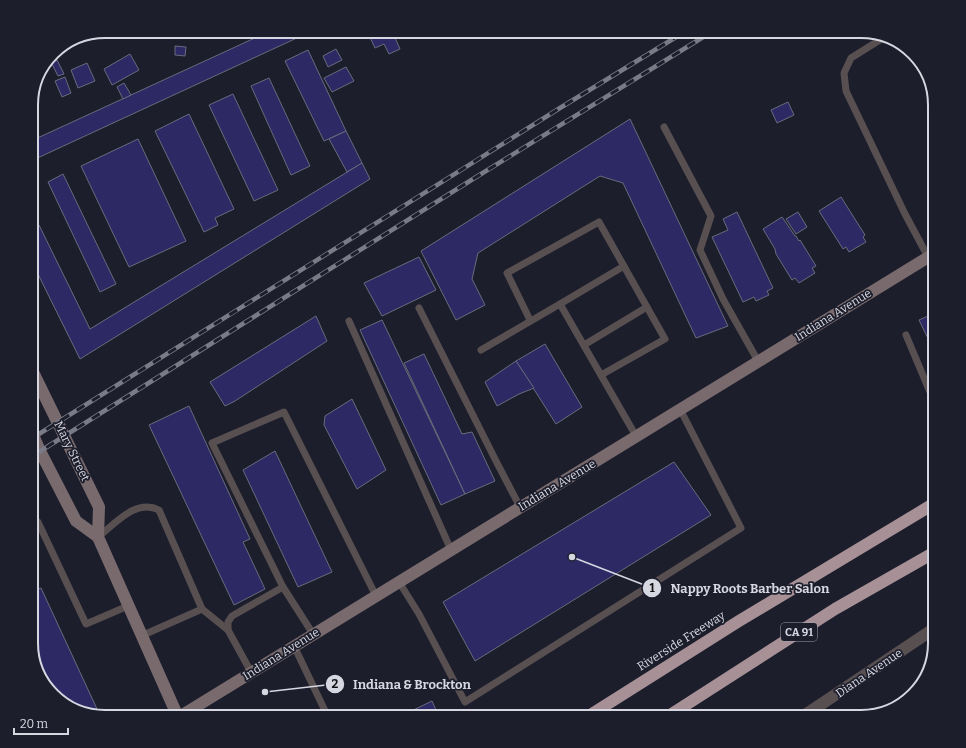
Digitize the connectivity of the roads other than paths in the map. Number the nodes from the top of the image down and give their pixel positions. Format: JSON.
{"nodes":[{"id":1,"x":878,"y":41,"type":"edge"},
{"id":2,"x":664,"y":127,"type":"dead end"},
{"id":3,"x":928,"y":249,"type":"edge"},
{"id":4,"x":928,"y":257,"type":"edge"},
{"id":5,"x":624,"y":266,"type":"junction"},
{"id":6,"x":560,"y":304,"type":"junction"},
{"id":7,"x":647,"y":307,"type":"junction"},
{"id":8,"x":419,"y":308,"type":"dead end"},
{"id":9,"x":530,"y":320,"type":"junction"},
{"id":10,"x":349,"y":321,"type":"dead end"},
{"id":11,"x":906,"y":335,"type":"dead end"},
{"id":12,"x":584,"y":345,"type":"junction"},
{"id":13,"x":481,"y":350,"type":"dead end"},
{"id":14,"x":758,"y":361,"type":"junction"},
{"id":15,"x":601,"y":375,"type":"junction"},
{"id":16,"x":38,"y":382,"type":"edge"},
{"id":17,"x":928,"y":387,"type":"edge"},
{"id":18,"x":680,"y":409,"type":"junction"},
{"id":19,"x":636,"y":436,"type":"junction"},
{"id":20,"x":38,"y":446,"type":"edge"},
{"id":21,"x":520,"y":507,"type":"junction"},
{"id":22,"x":928,"y":507,"type":"edge"},
{"id":23,"x":38,"y":522,"type":"edge"},
{"id":24,"x":98,"y":538,"type":"junction"},
{"id":25,"x":451,"y":550,"type":"junction"},
{"id":26,"x":928,"y":556,"type":"edge"},
{"id":27,"x":399,"y":582,"type":"junction"},
{"id":28,"x":283,"y":587,"type":"junction"},
{"id":29,"x":376,"y":596,"type":"junction"},
{"id":30,"x":128,"y":606,"type":"junction"},
{"id":31,"x":202,"y":609,"type":"junction"},
{"id":32,"x":228,"y":630,"type":"junction"},
{"id":33,"x":928,"y":633,"type":"edge"},
{"id":34,"x":313,"y":634,"type":"junction"},
{"id":35,"x":141,"y":636,"type":"junction"},
{"id":36,"x":294,"y":646,"type":"junction"},
{"id":37,"x":251,"y":672,"type":"junction"},
{"id":38,"x":175,"y":710,"type":"edge"},
{"id":39,"x":189,"y":710,"type":"edge"},
{"id":40,"x":325,"y":710,"type":"edge"},
{"id":41,"x":598,"y":710,"type":"edge"},
{"id":42,"x":678,"y":710,"type":"edge"},
{"id":43,"x":812,"y":710,"type":"edge"}],
"edges":[{"from":1,"to":3,"type":"lane"},
{"from":2,"to":14,"type":"lane"},
{"from":4,"to":14,"type":"main road","name":"Indiana Avenue"},
{"from":5,"to":6,"type":"lane"},
{"from":5,"to":7,"type":"lane"},
{"from":5,"to":9,"type":"lane"},
{"from":6,"to":9,"type":"lane"},
{"from":6,"to":12,"type":"lane"},
{"from":7,"to":12,"type":"lane"},
{"from":7,"to":15,"type":"lane"},
{"from":8,"to":21,"type":"lane"},
{"from":9,"to":13,"type":"lane"},
{"from":10,"to":25,"type":"lane"},
{"from":11,"to":17,"type":"lane"},
{"from":12,"to":15,"type":"lane"},
{"from":14,"to":18,"type":"main road","name":"Indiana Avenue"},
{"from":15,"to":19,"type":"lane"},
{"from":16,"to":24,"type":"main road","name":"Mary Street"},
{"from":18,"to":19,"type":"main road","name":"Indiana Avenue"},
{"from":18,"to":27,"type":"lane"},
{"from":19,"to":21,"type":"main road","name":"Indiana Avenue"},
{"from":20,"to":24,"type":"main road","name":"Mary Street"},
{"from":21,"to":25,"type":"main road","name":"Indiana Avenue"},
{"from":22,"to":41,"type":"highway","name":"Riverside Freeway"},
{"from":23,"to":30,"type":"lane"},
{"from":24,"to":30,"type":"main road","name":"Mary Street"},
{"from":24,"to":31,"type":"lane"},
{"from":25,"to":27,"type":"main road","name":"Indiana Avenue"},
{"from":26,"to":42,"type":"highway","number":"CA 91"},
{"from":27,"to":29,"type":"main road","name":"Indiana Avenue"},
{"from":28,"to":29,"type":"lane"},
{"from":28,"to":32,"type":"lane"},
{"from":28,"to":34,"type":"lane"},
{"from":29,"to":34,"type":"main road","name":"Indiana Avenue"},
{"from":30,"to":35,"type":"main road","name":"Mary Street"},
{"from":31,"to":32,"type":"lane"},
{"from":31,"to":35,"type":"lane"},
{"from":32,"to":37,"type":"lane"},
{"from":33,"to":43,"type":"street","name":"Diana Avenue"},
{"from":34,"to":36,"type":"main road","name":"Indiana Avenue"},
{"from":35,"to":38,"type":"main road","name":"Mary Street"},
{"from":36,"to":37,"type":"main road","name":"Indiana Avenue"},
{"from":36,"to":40,"type":"lane"},
{"from":37,"to":39,"type":"main road","name":"Indiana Avenue"}]}
